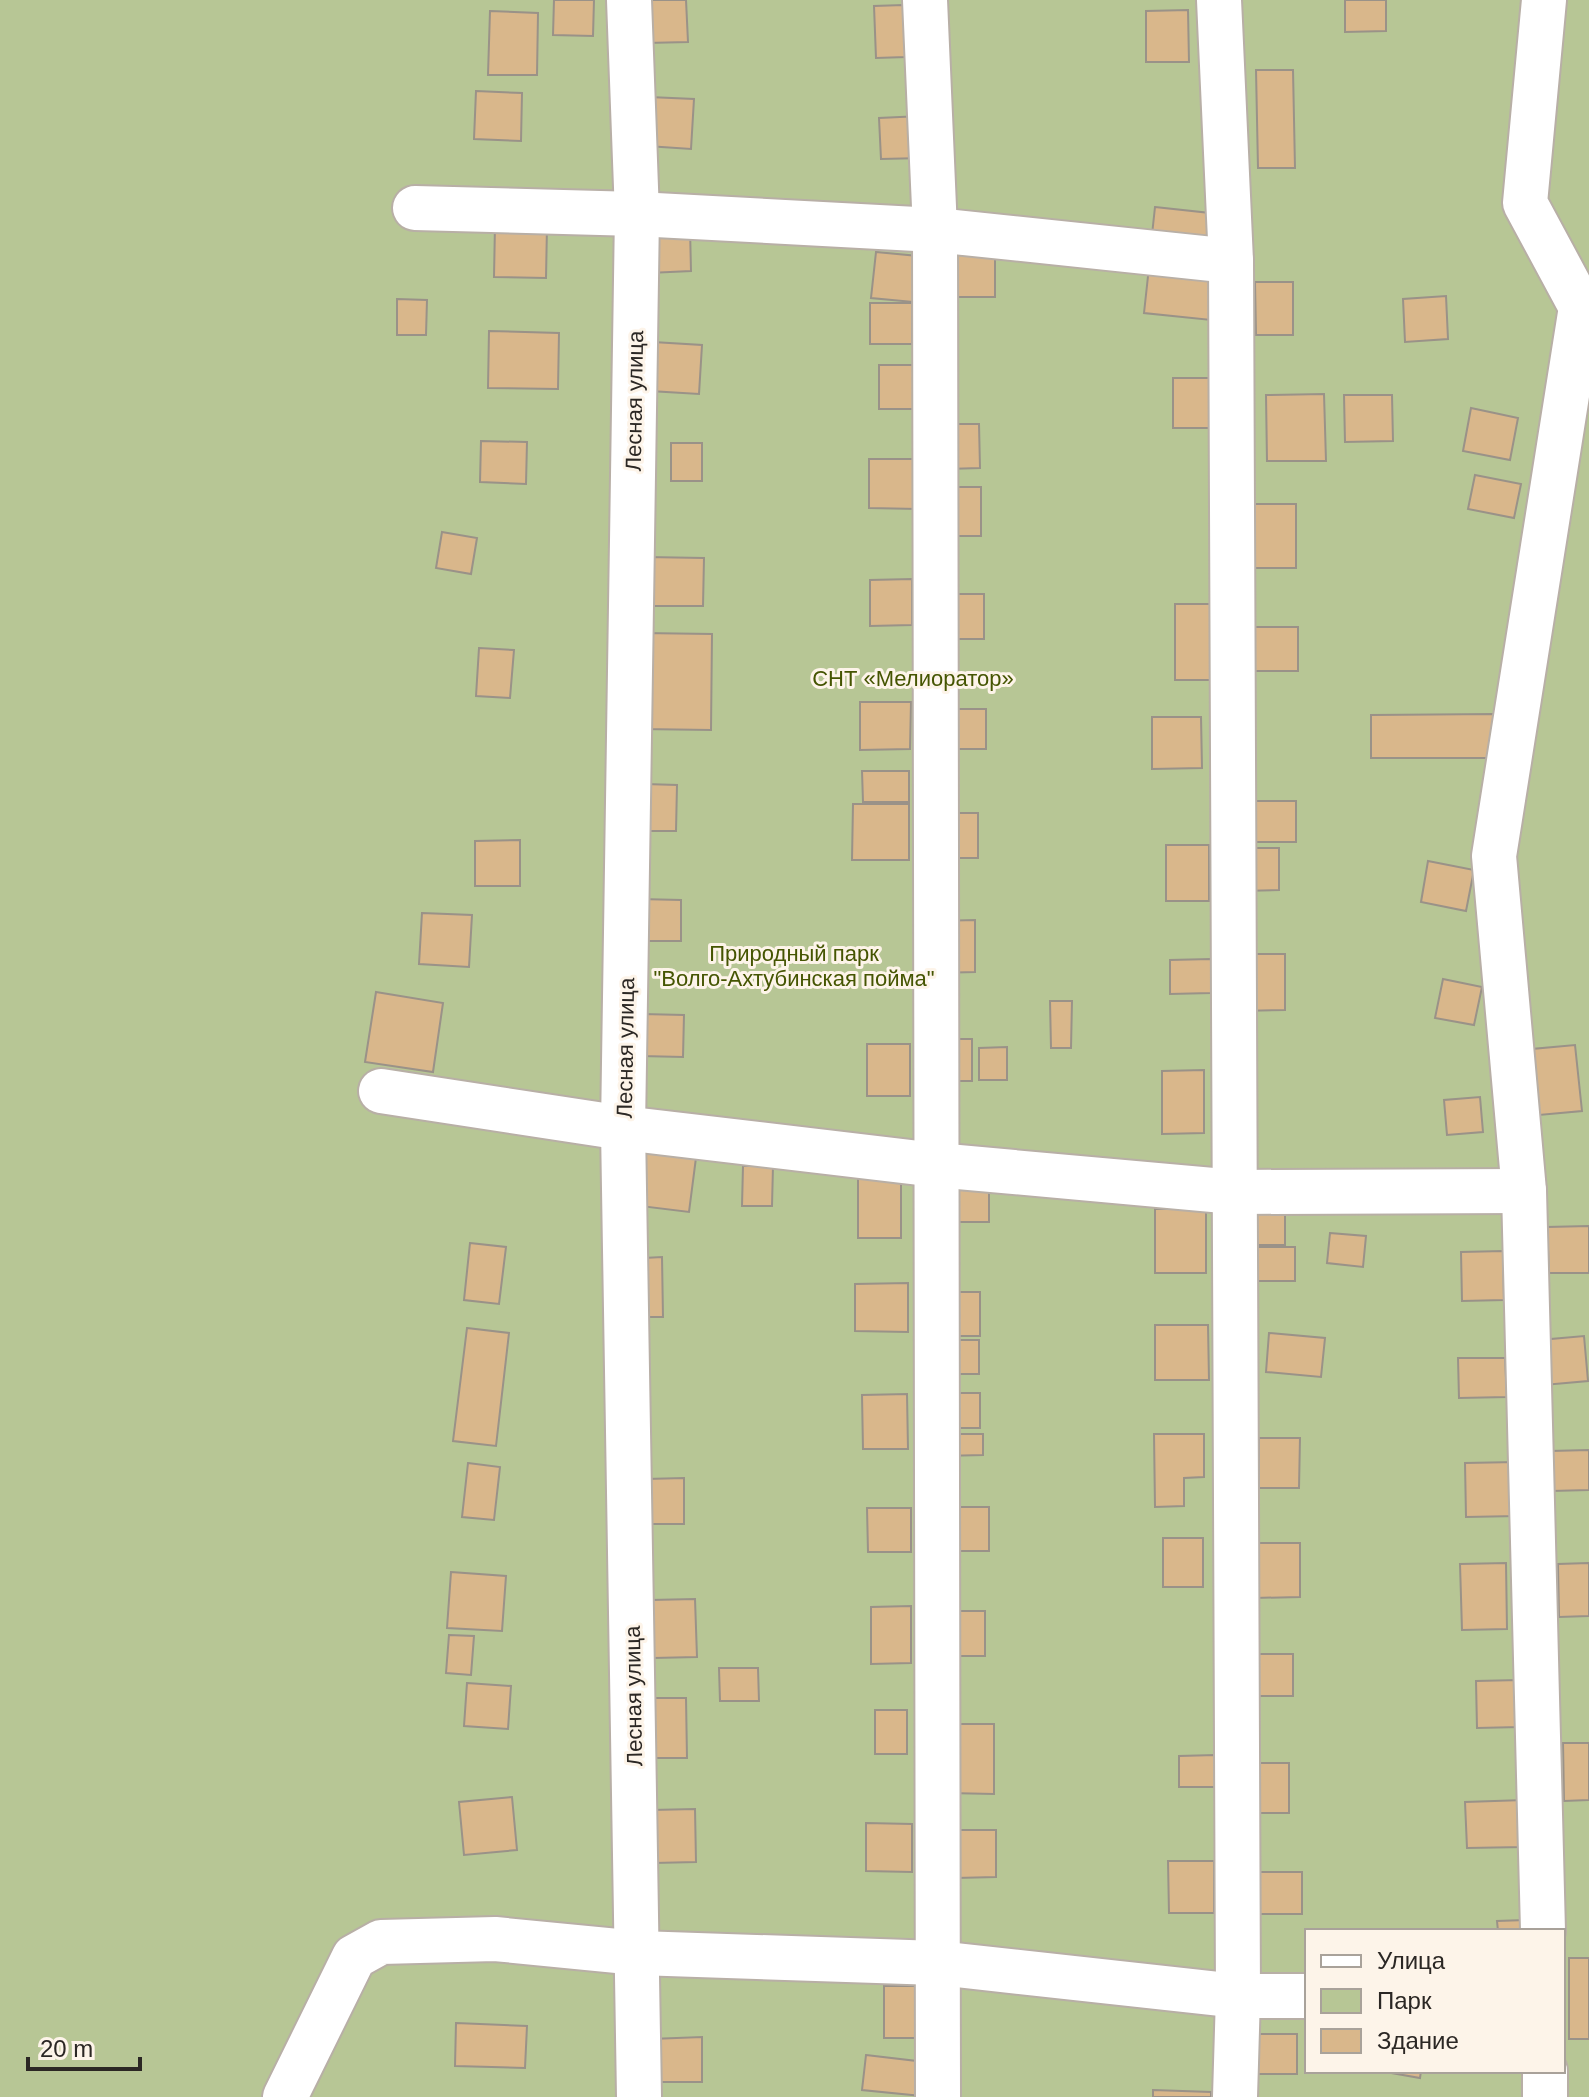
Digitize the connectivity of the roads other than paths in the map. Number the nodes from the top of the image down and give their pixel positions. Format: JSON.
{"nodes":[{"id":1,"x":629,"y":0,"type":"edge"},
{"id":2,"x":925,"y":0,"type":"edge"},
{"id":3,"x":1219,"y":0,"type":"edge"},
{"id":4,"x":1544,"y":0,"type":"edge"},
{"id":5,"x":415,"y":208,"type":"dead end"},
{"id":6,"x":637,"y":214,"type":"junction"},
{"id":7,"x":935,"y":230,"type":"junction"},
{"id":8,"x":1231,"y":261,"type":"junction"},
{"id":9,"x":381,"y":1091,"type":"dead end"},
{"id":10,"x":623,"y":1128,"type":"junction"},
{"id":11,"x":936,"y":1165,"type":"junction"},
{"id":12,"x":1524,"y":1191,"type":"junction"},
{"id":13,"x":1235,"y":1192,"type":"junction"},
{"id":14,"x":1543,"y":1929,"type":"edge"},
{"id":15,"x":638,"y":1953,"type":"junction"},
{"id":16,"x":938,"y":1963,"type":"junction"},
{"id":17,"x":1238,"y":1996,"type":"junction"},
{"id":18,"x":1305,"y":1996,"type":"edge"},
{"id":19,"x":1545,"y":2073,"type":"edge"},
{"id":20,"x":285,"y":2097,"type":"edge"},
{"id":21,"x":639,"y":2097,"type":"edge"},
{"id":22,"x":938,"y":2097,"type":"edge"},
{"id":23,"x":1235,"y":2097,"type":"edge"},
{"id":24,"x":1545,"y":2097,"type":"edge"}],
"edges":[{"from":1,"to":6,"type":"street","name":"Лесная улица"},
{"from":2,"to":7,"type":"street"},
{"from":3,"to":8,"type":"street"},
{"from":4,"to":12,"type":"street"},
{"from":5,"to":6,"type":"street"},
{"from":6,"to":7,"type":"street"},
{"from":6,"to":10,"type":"street","name":"Лесная улица"},
{"from":7,"to":8,"type":"street"},
{"from":7,"to":11,"type":"street"},
{"from":8,"to":13,"type":"street"},
{"from":9,"to":10,"type":"street"},
{"from":10,"to":11,"type":"street"},
{"from":10,"to":15,"type":"street","name":"Лесная улица"},
{"from":11,"to":13,"type":"street"},
{"from":11,"to":16,"type":"street"},
{"from":12,"to":13,"type":"street"},
{"from":12,"to":14,"type":"street"},
{"from":13,"to":17,"type":"street"},
{"from":15,"to":16,"type":"street"},
{"from":15,"to":20,"type":"street"},
{"from":15,"to":21,"type":"street","name":"Лесная улица"},
{"from":16,"to":17,"type":"street"},
{"from":16,"to":22,"type":"street"},
{"from":17,"to":18,"type":"street"},
{"from":17,"to":23,"type":"street"},
{"from":19,"to":24,"type":"street"}]}
